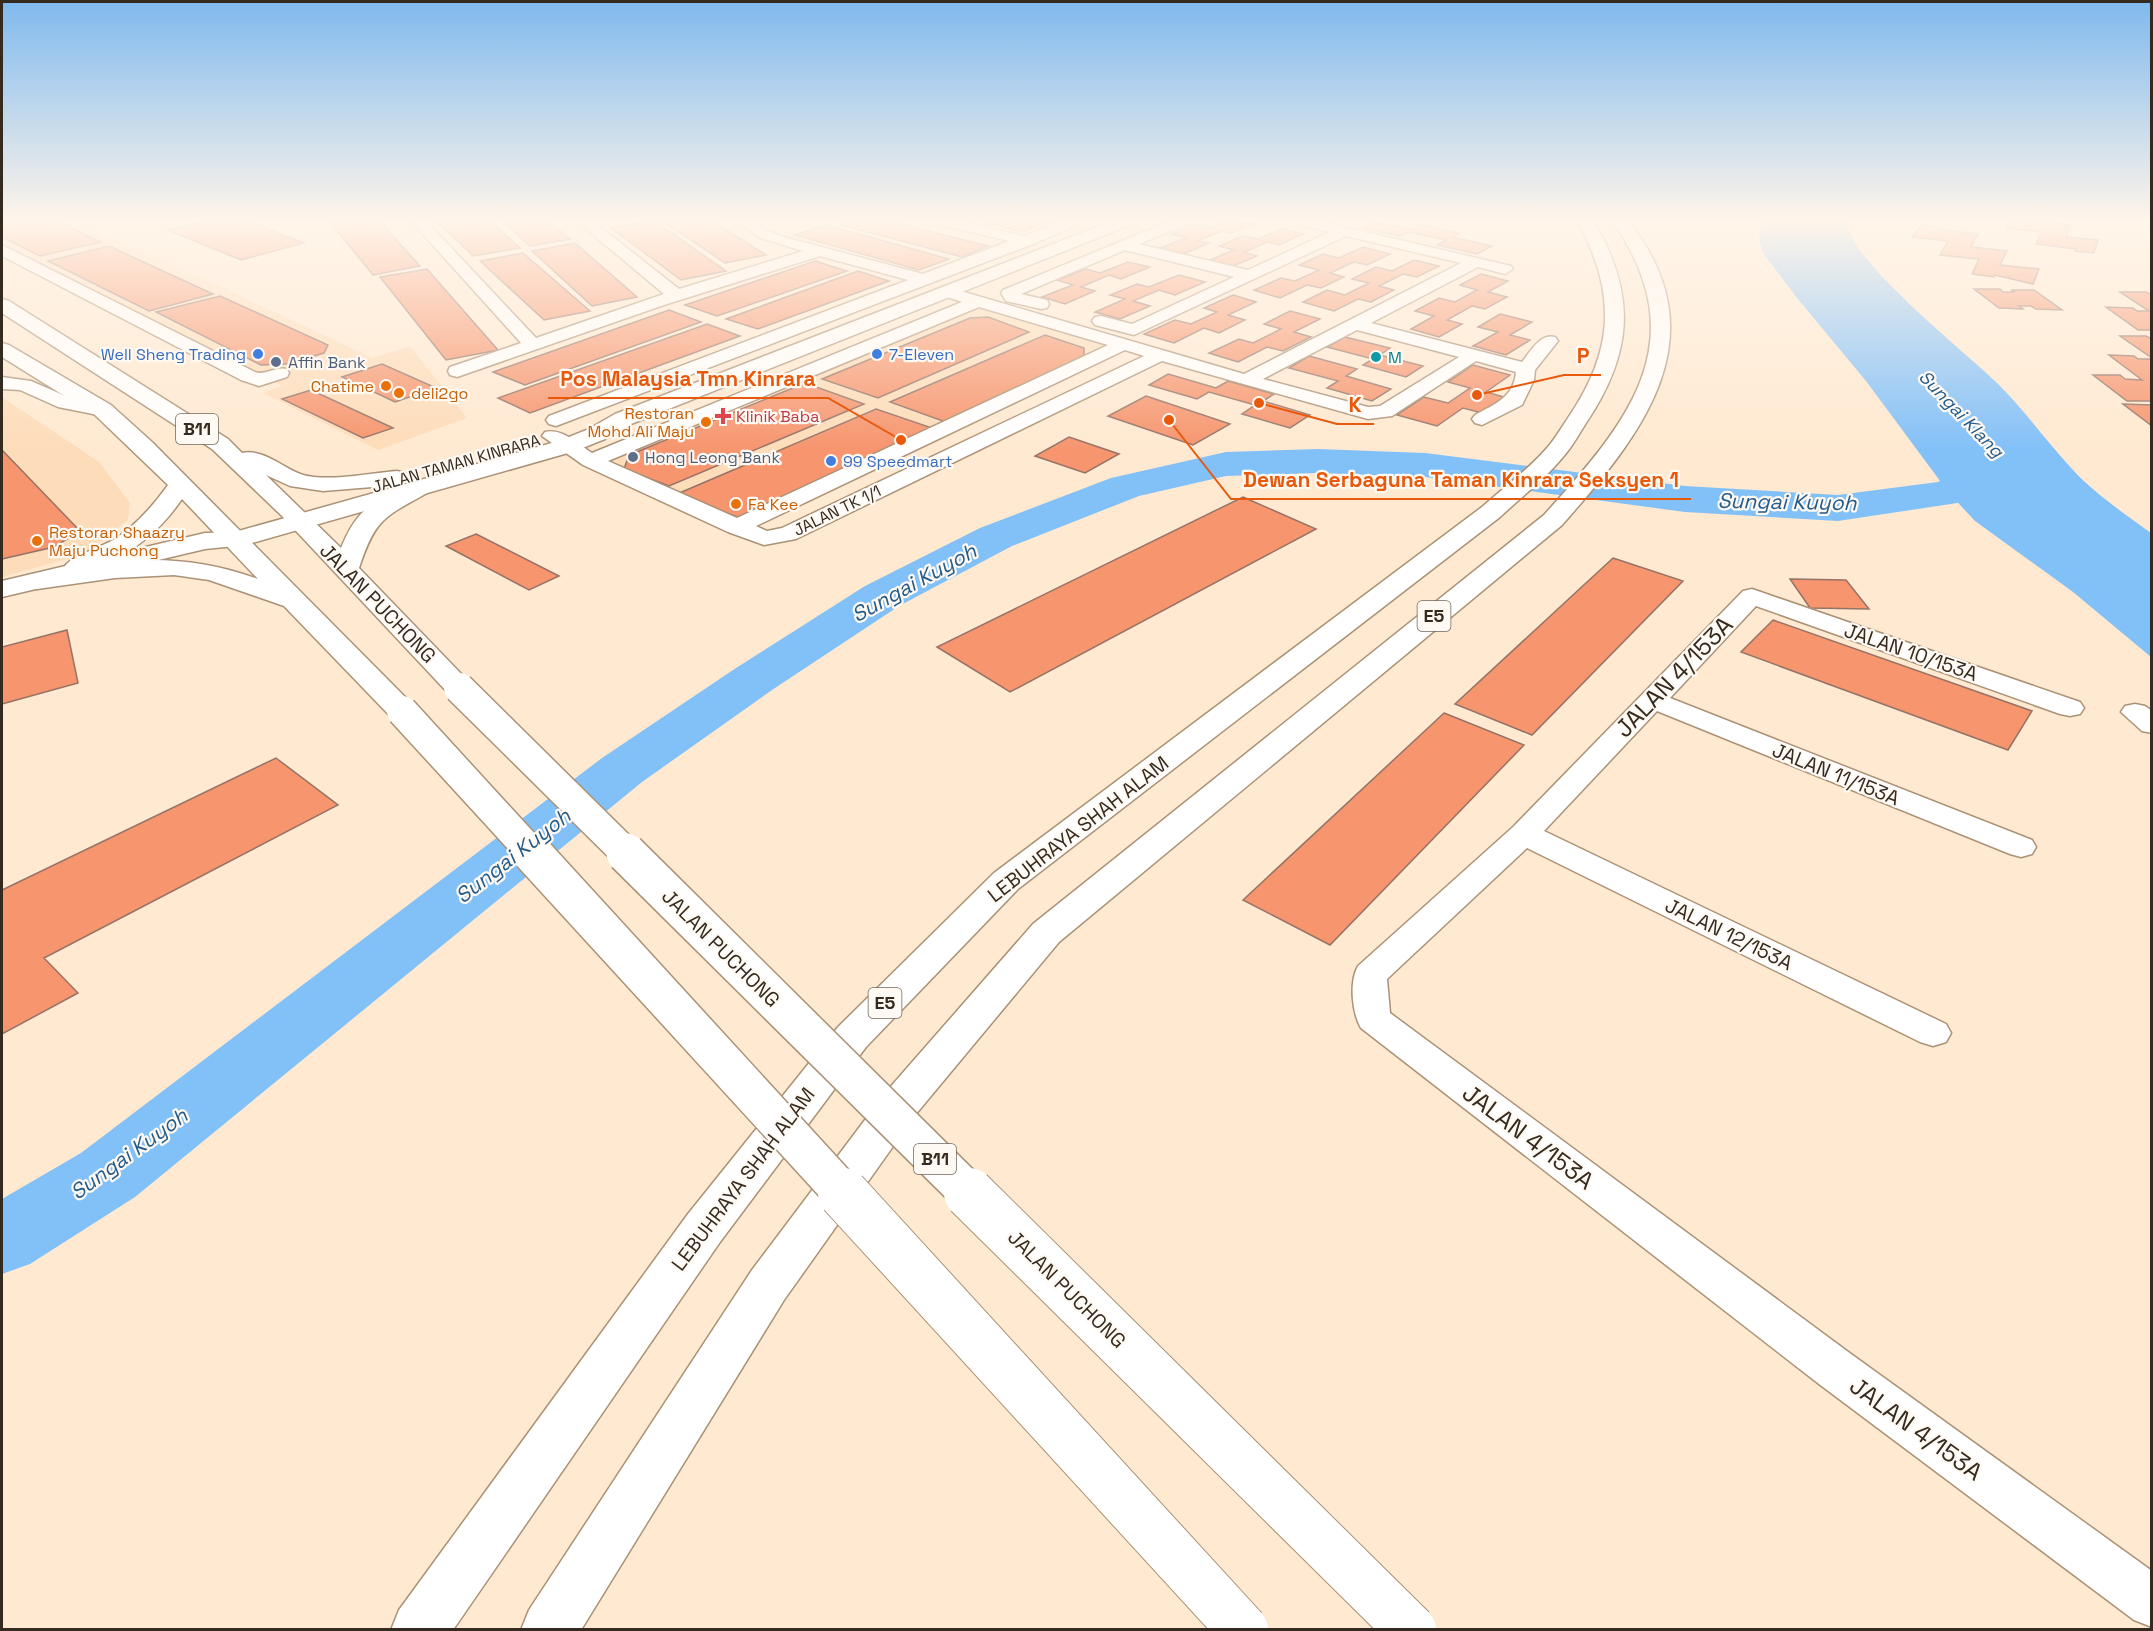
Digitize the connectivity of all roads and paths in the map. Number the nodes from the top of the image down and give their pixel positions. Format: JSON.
{"nodes":[{"id":1,"x":97,"y":298,"type":"edge"},
{"id":2,"x":489,"y":298,"type":"edge"},
{"id":3,"x":667,"y":298,"type":"edge"},
{"id":4,"x":879,"y":298,"type":"edge"},
{"id":5,"x":932,"y":298,"type":"edge"},
{"id":6,"x":969,"y":298,"type":"edge"},
{"id":7,"x":1016,"y":298,"type":"edge"},
{"id":8,"x":1200,"y":298,"type":"edge"},
{"id":9,"x":1406,"y":298,"type":"edge"},
{"id":10,"x":1614,"y":298,"type":"edge"},
{"id":11,"x":1659,"y":298,"type":"edge"},
{"id":12,"x":979,"y":301,"type":"junction"},
{"id":13,"x":2,"y":305,"type":"edge"},
{"id":14,"x":1355,"y":324,"type":"junction"},
{"id":15,"x":1549,"y":341,"type":"dead end"},
{"id":16,"x":532,"y":344,"type":"junction"},
{"id":17,"x":1124,"y":344,"type":"junction"},
{"id":18,"x":2,"y":349,"type":"edge"},
{"id":19,"x":1160,"y":354,"type":"junction"},
{"id":20,"x":1474,"y":356,"type":"junction"},
{"id":21,"x":1526,"y":369,"type":"junction"},
{"id":22,"x":457,"y":371,"type":"dead end"},
{"id":23,"x":280,"y":373,"type":"dead end"},
{"id":24,"x":1246,"y":380,"type":"junction"},
{"id":25,"x":2,"y":383,"type":"edge"},
{"id":26,"x":103,"y":410,"type":"junction"},
{"id":27,"x":1482,"y":419,"type":"dead end"},
{"id":28,"x":558,"y":434,"type":"junction"},
{"id":29,"x":220,"y":444,"type":"junction"},
{"id":30,"x":590,"y":461,"type":"junction"},
{"id":31,"x":182,"y":483,"type":"junction"},
{"id":32,"x":408,"y":483,"type":"junction"},
{"id":33,"x":296,"y":516,"type":"junction"},
{"id":34,"x":736,"y":527,"type":"junction"},
{"id":35,"x":223,"y":537,"type":"junction"},
{"id":36,"x":346,"y":569,"type":"junction"},
{"id":37,"x":37,"y":581,"type":"junction"},
{"id":38,"x":2,"y":589,"type":"edge"},
{"id":39,"x":1752,"y":596,"type":"joint"},
{"id":40,"x":293,"y":601,"type":"junction"},
{"id":41,"x":1652,"y":700,"type":"junction"},
{"id":42,"x":2070,"y":708,"type":"dead end"},
{"id":43,"x":1524,"y":834,"type":"junction"},
{"id":44,"x":2021,"y":847,"type":"dead end"},
{"id":45,"x":1933,"y":1033,"type":"dead end"},
{"id":46,"x":2151,"y":1602,"type":"edge"},
{"id":47,"x":419,"y":1629,"type":"edge"},
{"id":48,"x":549,"y":1629,"type":"edge"},
{"id":49,"x":1243,"y":1629,"type":"edge"},
{"id":50,"x":1411,"y":1629,"type":"edge"}],
"edges":[{"from":1,"to":23,"type":"street"},
{"from":2,"to":16,"type":"street"},
{"from":3,"to":16,"type":"street"},
{"from":4,"to":28,"type":"street"},
{"from":5,"to":28,"type":"main road","name":"JALAN TAMAN KINRARA"},
{"from":6,"to":12,"type":"street"},
{"from":7,"to":8,"type":"street"},
{"from":9,"to":14,"type":"street"},
{"from":10,"to":47,"type":"main road","name":"LEBUHRAYA SHAH ALAM","number":"E5"},
{"from":11,"to":48,"type":"main road","number":"E5"},
{"from":12,"to":17,"type":"street"},
{"from":12,"to":30,"type":"street"},
{"from":13,"to":29,"type":"main road","name":"JALAN PUCHONG","number":"B11"},
{"from":14,"to":20,"type":"street"},
{"from":14,"to":24,"type":"street"},
{"from":15,"to":21,"type":"street"},
{"from":16,"to":22,"type":"street"},
{"from":17,"to":19,"type":"street"},
{"from":17,"to":34,"type":"street","name":"JALAN TK 1/1"},
{"from":18,"to":26,"type":"main road","number":"B11"},
{"from":19,"to":24,"type":"street"},
{"from":19,"to":34,"type":"street","name":"JALAN TK 1/1"},
{"from":20,"to":21,"type":"street"},
{"from":20,"to":24,"type":"street"},
{"from":21,"to":27,"type":"street"},
{"from":25,"to":26,"type":"street"},
{"from":26,"to":31,"type":"main road","number":"B11"},
{"from":28,"to":30,"type":"street"},
{"from":28,"to":32,"type":"main road","name":"JALAN TAMAN KINRARA"},
{"from":29,"to":32,"type":"main road"},
{"from":29,"to":33,"type":"main road","name":"JALAN PUCHONG","number":"B11"},
{"from":30,"to":34,"type":"street"},
{"from":31,"to":35,"type":"main road","number":"B11"},
{"from":31,"to":37,"type":"main road"},
{"from":32,"to":33,"type":"main road","name":"JALAN TAMAN KINRARA"},
{"from":32,"to":36,"type":"main road"},
{"from":33,"to":35,"type":"main road","name":"JALAN TAMAN KINRARA"},
{"from":33,"to":36,"type":"main road","name":"JALAN PUCHONG","number":"B11"},
{"from":35,"to":37,"type":"main road","name":"JALAN TAMAN KINRARA"},
{"from":35,"to":40,"type":"main road","number":"B11"},
{"from":36,"to":50,"type":"main road","name":"JALAN PUCHONG","number":"B11","bridge":true},
{"from":37,"to":38,"type":"main road"},
{"from":37,"to":40,"type":"main road"},
{"from":39,"to":41,"type":"street","name":"JALAN 4/153A"},
{"from":39,"to":42,"type":"street","name":"JALAN 10/153A"},
{"from":40,"to":49,"type":"main road","number":"B11","bridge":true},
{"from":41,"to":43,"type":"street","name":"JALAN 4/153A"},
{"from":41,"to":44,"type":"street","name":"JALAN 11/153A"},
{"from":43,"to":45,"type":"street","name":"JALAN 12/153A"},
{"from":43,"to":46,"type":"street","name":"JALAN 4/153A"}]}
